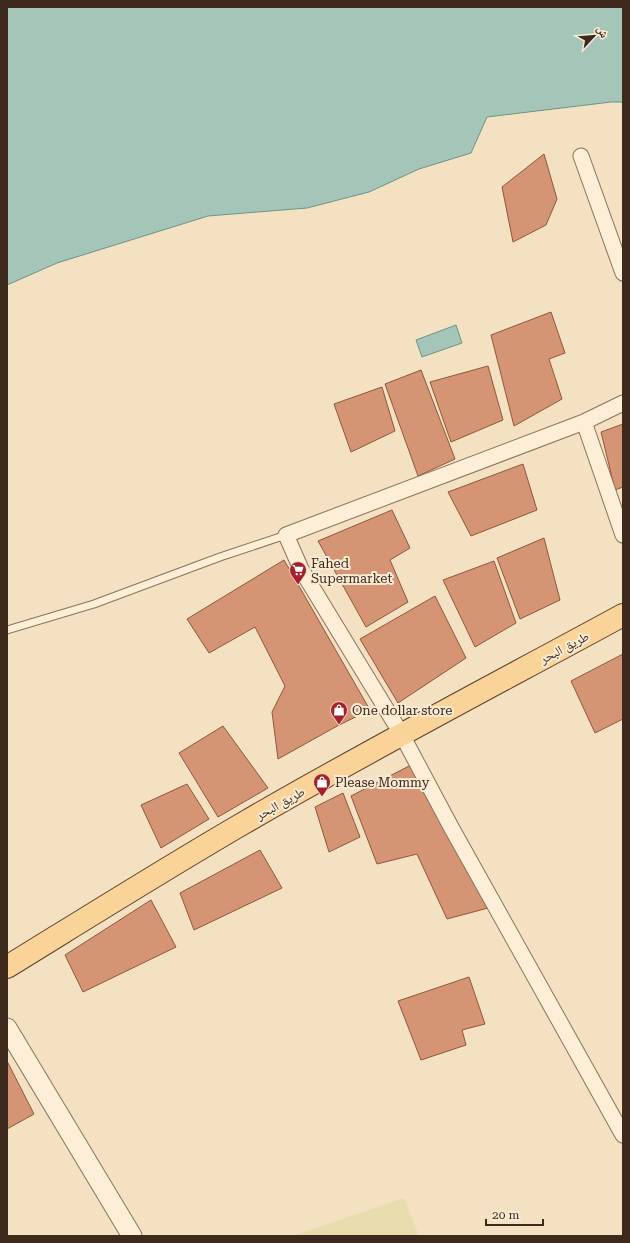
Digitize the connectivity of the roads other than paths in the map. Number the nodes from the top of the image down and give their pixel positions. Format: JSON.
{"nodes":[{"id":1,"x":581,"y":156,"type":"dead end"},
{"id":2,"x":623,"y":273,"type":"edge"},
{"id":3,"x":623,"y":403,"type":"edge"},
{"id":4,"x":584,"y":422,"type":"junction"},
{"id":5,"x":286,"y":535,"type":"junction"},
{"id":6,"x":623,"y":535,"type":"edge"},
{"id":7,"x":623,"y":615,"type":"edge"},
{"id":8,"x":7,"y":630,"type":"edge"},
{"id":9,"x":402,"y":735,"type":"junction"},
{"id":10,"x":7,"y":967,"type":"edge"},
{"id":11,"x":7,"y":1028,"type":"edge"},
{"id":12,"x":623,"y":1135,"type":"edge"},
{"id":13,"x":132,"y":1236,"type":"edge"}],
"edges":[{"from":1,"to":2,"type":"street"},
{"from":3,"to":4,"type":"street"},
{"from":4,"to":5,"type":"street"},
{"from":4,"to":6,"type":"street"},
{"from":5,"to":8,"type":"lane"},
{"from":5,"to":9,"type":"street"},
{"from":7,"to":9,"type":"main road","name":"طريق البحر"},
{"from":9,"to":10,"type":"main road","name":"طريق البحر"},
{"from":9,"to":12,"type":"street"},
{"from":11,"to":13,"type":"street"}]}
